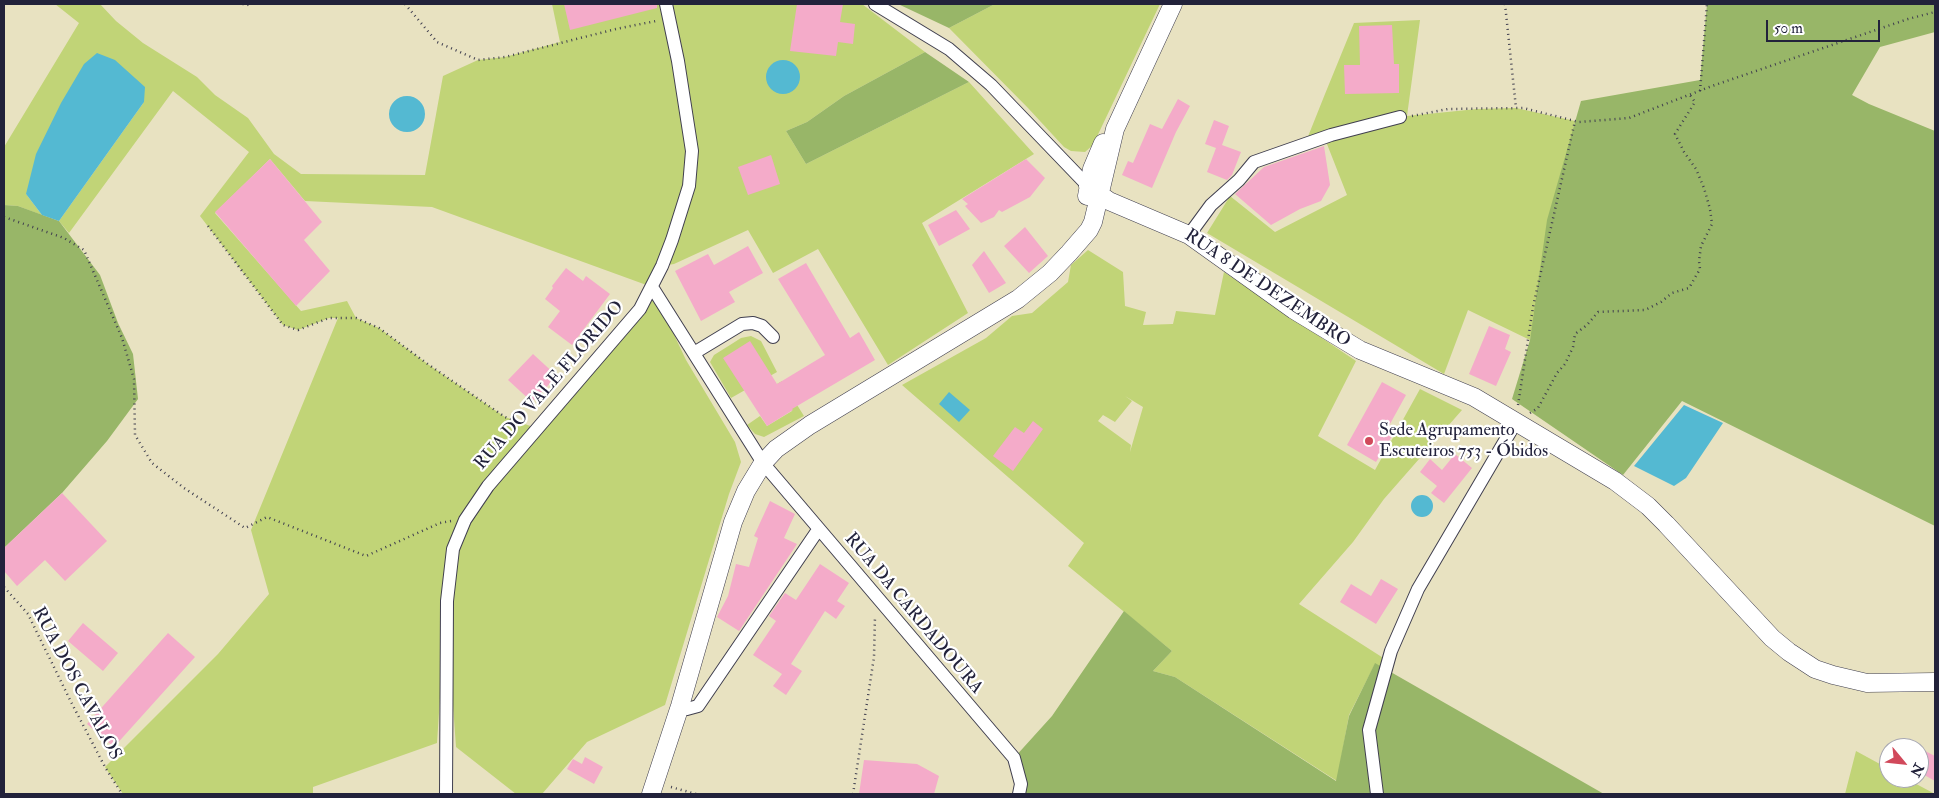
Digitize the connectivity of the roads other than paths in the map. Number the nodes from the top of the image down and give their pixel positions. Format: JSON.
{"nodes":[{"id":1,"x":666,"y":4,"type":"edge"},
{"id":2,"x":875,"y":4,"type":"edge"},
{"id":3,"x":1173,"y":4,"type":"edge"},
{"id":4,"x":1400,"y":117,"type":"road end"},
{"id":5,"x":1094,"y":190,"type":"junction"},
{"id":6,"x":1189,"y":235,"type":"junction"},
{"id":7,"x":652,"y":288,"type":"junction"},
{"id":8,"x":773,"y":337,"type":"dead end"},
{"id":9,"x":694,"y":353,"type":"junction"},
{"id":10,"x":1516,"y":422,"type":"junction"},
{"id":11,"x":763,"y":463,"type":"junction"},
{"id":12,"x":818,"y":530,"type":"junction"},
{"id":13,"x":1935,"y":682,"type":"edge"},
{"id":14,"x":680,"y":706,"type":"junction"},
{"id":15,"x":654,"y":788,"type":"edge"},
{"id":16,"x":446,"y":794,"type":"edge"},
{"id":17,"x":1019,"y":794,"type":"edge"},
{"id":18,"x":1377,"y":794,"type":"edge"}],
"edges":[{"from":1,"to":7,"type":"street","name":"RUA DO VALE FLORIDO"},
{"from":2,"to":5,"type":"street","name":"RUA 8 DE DEZEMBRO"},
{"from":3,"to":5,"type":"street"},
{"from":4,"to":6,"type":"street"},
{"from":5,"to":6,"type":"street","name":"RUA 8 DE DEZEMBRO"},
{"from":5,"to":11,"type":"street"},
{"from":6,"to":10,"type":"street","name":"RUA 8 DE DEZEMBRO"},
{"from":7,"to":9,"type":"street","name":"RUA DA CARDADOURA"},
{"from":7,"to":16,"type":"street","name":"RUA DO VALE FLORIDO"},
{"from":8,"to":9,"type":"street"},
{"from":9,"to":11,"type":"street","name":"RUA DA CARDADOURA"},
{"from":10,"to":13,"type":"street","name":"RUA 8 DE DEZEMBRO"},
{"from":10,"to":18,"type":"street"},
{"from":11,"to":12,"type":"street","name":"RUA DA CARDADOURA"},
{"from":11,"to":14,"type":"street"},
{"from":12,"to":14,"type":"street"},
{"from":12,"to":17,"type":"street","name":"RUA DA CARDADOURA"},
{"from":14,"to":15,"type":"street"}]}
